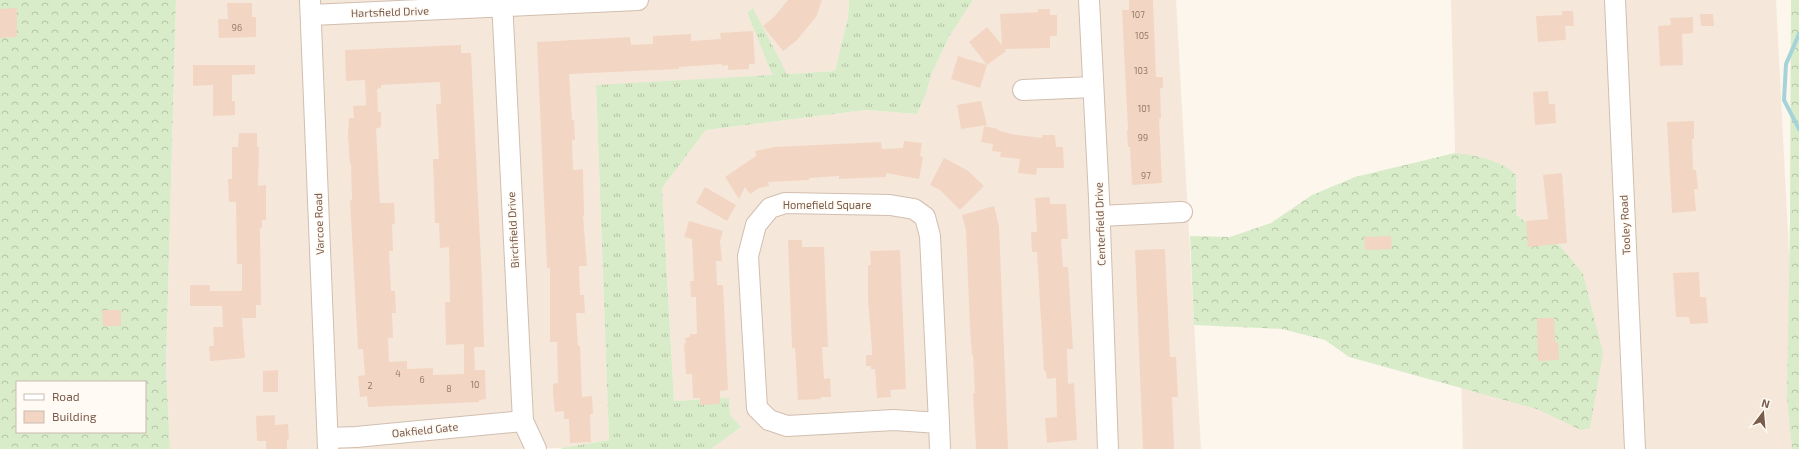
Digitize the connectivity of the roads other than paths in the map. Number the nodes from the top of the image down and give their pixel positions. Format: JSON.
{"nodes":[{"id":1,"x":638,"y":0,"type":"edge"},
{"id":2,"x":1089,"y":0,"type":"edge"},
{"id":3,"x":1615,"y":0,"type":"edge"},
{"id":4,"x":502,"y":4,"type":"edge"},
{"id":5,"x":310,"y":7,"type":"edge"},
{"id":6,"x":1093,"y":87,"type":"junction"},
{"id":7,"x":1023,"y":90,"type":"dead end"},
{"id":8,"x":1182,"y":212,"type":"dead end"},
{"id":9,"x":1100,"y":216,"type":"junction"},
{"id":10,"x":523,"y":421,"type":"junction"},
{"id":11,"x":939,"y":423,"type":"junction"},
{"id":12,"x":328,"y":444,"type":"edge"},
{"id":13,"x":536,"y":449,"type":"edge"},
{"id":14,"x":940,"y":449,"type":"edge"},
{"id":15,"x":1108,"y":449,"type":"edge"},
{"id":16,"x":1635,"y":449,"type":"edge"}],
"edges":[{"from":1,"to":4,"type":"street","name":"Hartsfield Drive"},
{"from":2,"to":6,"type":"street","name":"Centerfield Drive"},
{"from":3,"to":16,"type":"street","name":"Tooley Road"},
{"from":4,"to":5,"type":"street","name":"Hartsfield Drive"},
{"from":4,"to":10,"type":"street","name":"Birchfield Drive"},
{"from":5,"to":12,"type":"street","name":"Varcoe Road"},
{"from":6,"to":7,"type":"street"},
{"from":6,"to":9,"type":"street","name":"Centerfield Drive"},
{"from":8,"to":9,"type":"street"},
{"from":9,"to":15,"type":"street","name":"Centerfield Drive"},
{"from":10,"to":12,"type":"street","name":"Oakfield Gate"},
{"from":10,"to":13,"type":"street","name":"Birchfield Drive"},
{"from":11,"to":11,"type":"street","name":"Homefield Square"},
{"from":11,"to":14,"type":"street","name":"Homefield Square"}]}
